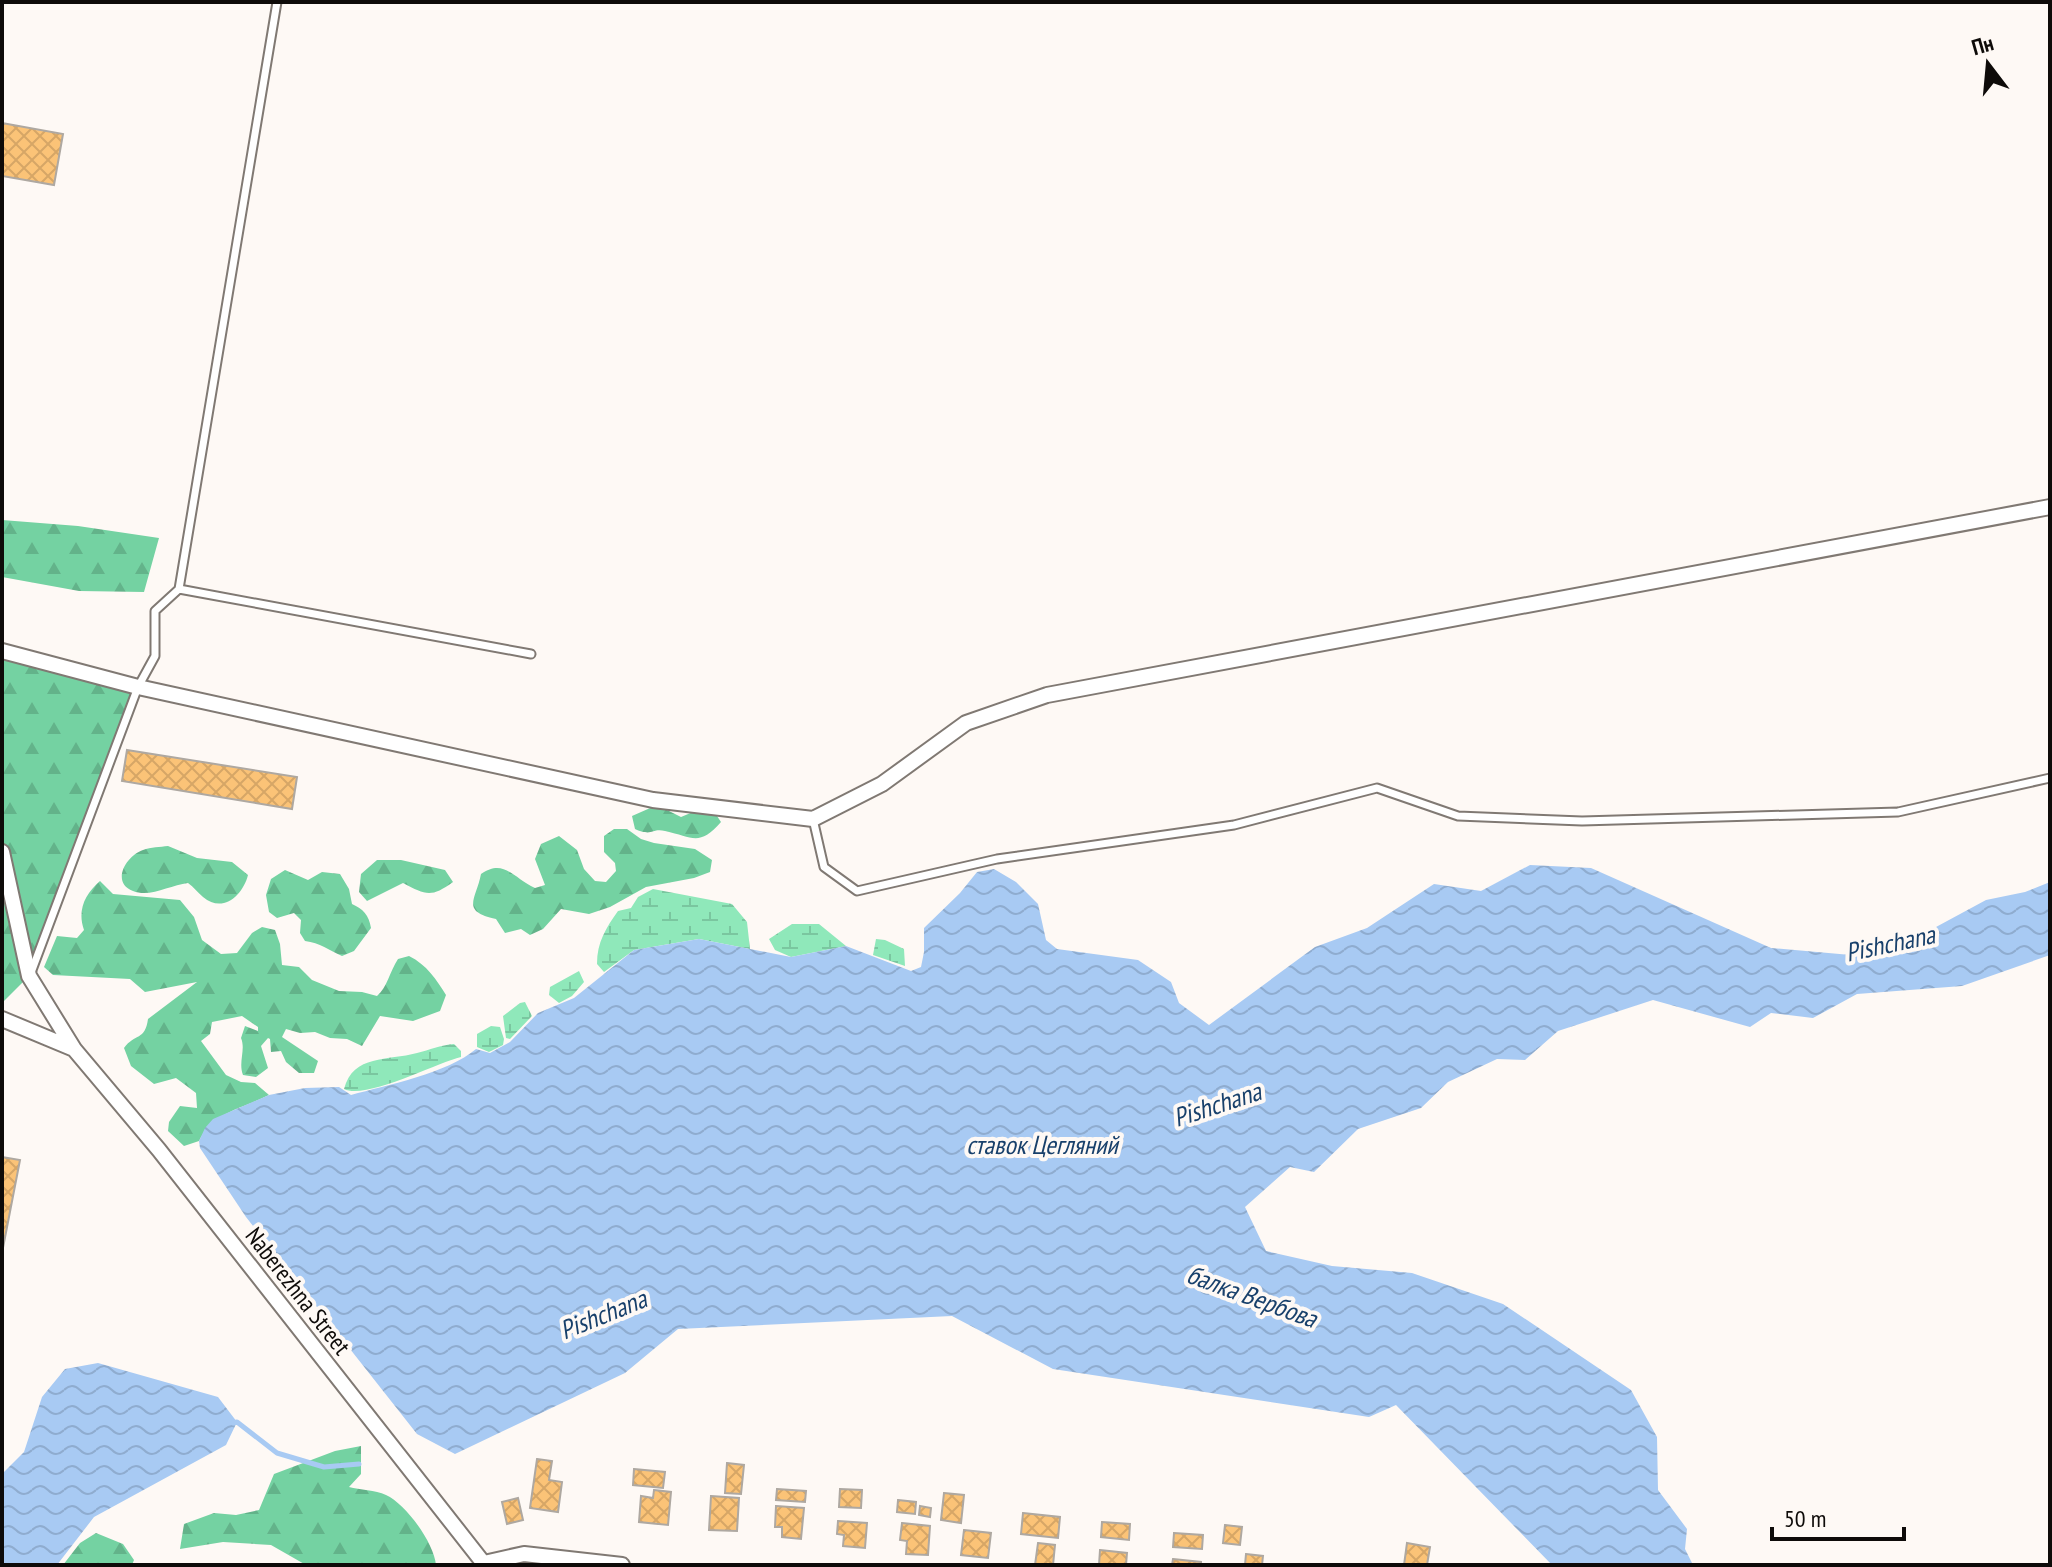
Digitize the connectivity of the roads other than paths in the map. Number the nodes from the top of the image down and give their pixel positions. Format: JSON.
{"nodes":[{"id":1,"x":277,"y":2,"type":"edge"},
{"id":2,"x":2050,"y":507,"type":"edge"},
{"id":3,"x":179,"y":589,"type":"junction"},
{"id":4,"x":2,"y":651,"type":"edge"},
{"id":5,"x":531,"y":654,"type":"dead end"},
{"id":6,"x":138,"y":687,"type":"junction"},
{"id":7,"x":2050,"y":778,"type":"edge"},
{"id":8,"x":813,"y":819,"type":"junction"},
{"id":9,"x":2,"y":852,"type":"edge"},
{"id":10,"x":29,"y":976,"type":"junction"},
{"id":11,"x":2,"y":1019,"type":"edge"},
{"id":12,"x":74,"y":1049,"type":"junction"},
{"id":13,"x":484,"y":1564,"type":"edge"},
{"id":14,"x":622,"y":1565,"type":"edge"}],
"edges":[{"from":1,"to":3,"type":"lane"},
{"from":2,"to":8,"type":"street"},
{"from":3,"to":5,"type":"lane"},
{"from":3,"to":6,"type":"lane"},
{"from":4,"to":6,"type":"street"},
{"from":6,"to":8,"type":"street"},
{"from":6,"to":10,"type":"lane"},
{"from":7,"to":8,"type":"lane"},
{"from":9,"to":10,"type":"street","name":"Naberezhna Street"},
{"from":10,"to":12,"type":"street","name":"Naberezhna Street"},
{"from":11,"to":12,"type":"street"},
{"from":12,"to":13,"type":"street","name":"Naberezhna Street"},
{"from":13,"to":14,"type":"street","name":"Naberezhna Street"}]}
